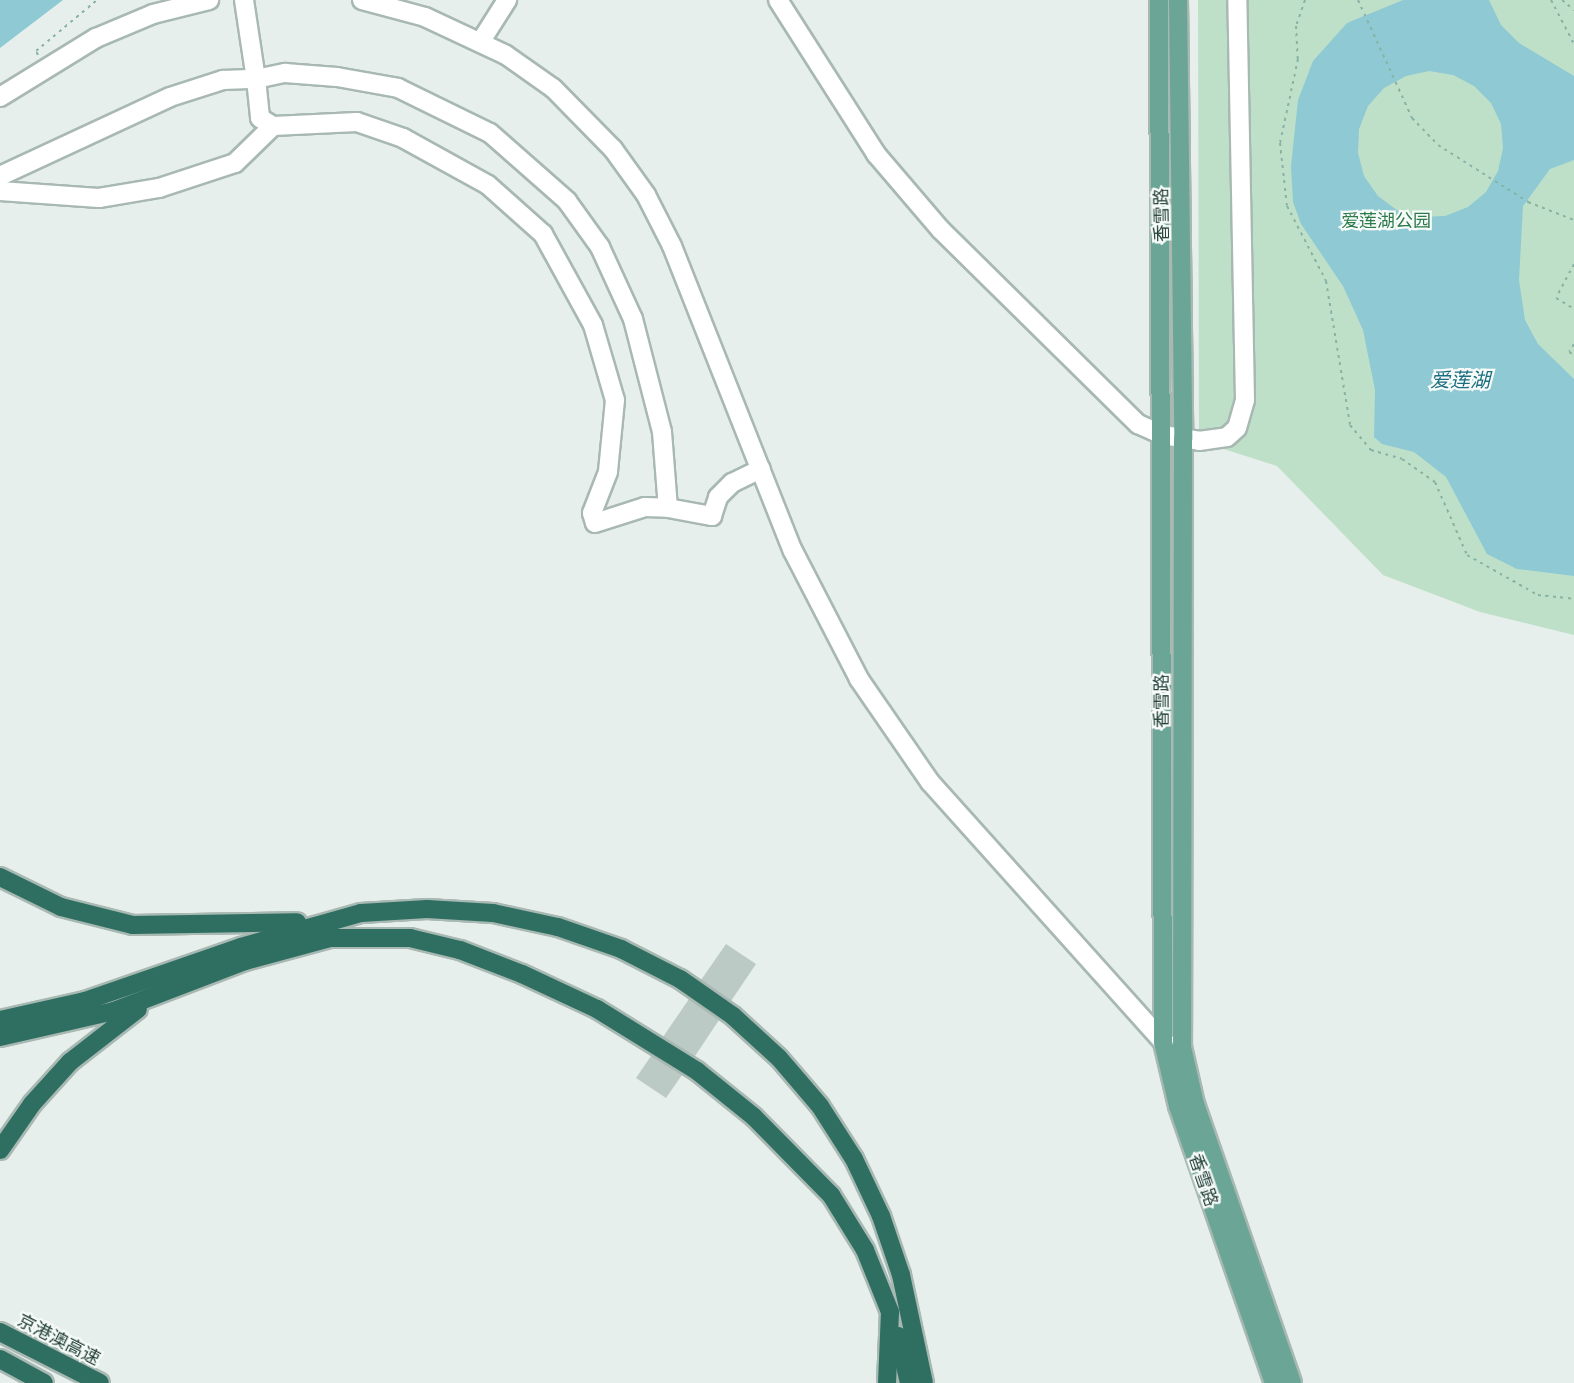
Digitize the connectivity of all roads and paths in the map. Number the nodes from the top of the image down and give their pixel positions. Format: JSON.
{"nodes":[{"id":1,"x":98,"y":0,"type":"edge"},
{"id":2,"x":209,"y":0,"type":"edge"},
{"id":3,"x":244,"y":0,"type":"edge"},
{"id":4,"x":362,"y":0,"type":"edge"},
{"id":5,"x":507,"y":0,"type":"edge"},
{"id":6,"x":777,"y":0,"type":"edge"},
{"id":7,"x":1159,"y":0,"type":"edge"},
{"id":8,"x":1178,"y":0,"type":"edge"},
{"id":9,"x":1237,"y":0,"type":"edge"},
{"id":10,"x":1305,"y":0,"type":"edge"},
{"id":11,"x":1358,"y":0,"type":"edge"},
{"id":12,"x":1551,"y":0,"type":"edge"},
{"id":13,"x":1562,"y":0,"type":"edge"},
{"id":14,"x":1574,"y":10,"type":"edge"},
{"id":15,"x":481,"y":41,"type":"junction"},
{"id":16,"x":1574,"y":44,"type":"edge"},
{"id":17,"x":44,"y":69,"type":"junction"},
{"id":18,"x":256,"y":79,"type":"junction"},
{"id":19,"x":0,"y":97,"type":"edge"},
{"id":20,"x":273,"y":126,"type":"junction"},
{"id":21,"x":0,"y":176,"type":"edge"},
{"id":22,"x":0,"y":191,"type":"edge"},
{"id":23,"x":1574,"y":220,"type":"edge"},
{"id":24,"x":1574,"y":264,"type":"edge"},
{"id":25,"x":1574,"y":309,"type":"edge"},
{"id":26,"x":1574,"y":344,"type":"edge"},
{"id":27,"x":1574,"y":355,"type":"edge"},
{"id":28,"x":1163,"y":435,"type":"junction"},
{"id":29,"x":1184,"y":439,"type":"junction"},
{"id":30,"x":761,"y":469,"type":"junction"},
{"id":31,"x":668,"y":508,"type":"junction"},
{"id":32,"x":1574,"y":599,"type":"edge"},
{"id":33,"x":0,"y":878,"type":"edge"},
{"id":34,"x":328,"y":919,"type":"junction"},
{"id":35,"x":160,"y":997,"type":"junction"},
{"id":36,"x":0,"y":1020,"type":"edge"},
{"id":37,"x":0,"y":1037,"type":"edge"},
{"id":38,"x":1163,"y":1042,"type":"junction"},
{"id":39,"x":1182,"y":1047,"type":"junction"},
{"id":40,"x":0,"y":1150,"type":"edge"},
{"id":41,"x":908,"y":1306,"type":"junction"},
{"id":42,"x":890,"y":1312,"type":"junction"},
{"id":43,"x":0,"y":1332,"type":"edge"},
{"id":44,"x":0,"y":1359,"type":"edge"},
{"id":45,"x":44,"y":1383,"type":"edge"},
{"id":46,"x":100,"y":1383,"type":"edge"},
{"id":47,"x":887,"y":1383,"type":"edge"},
{"id":48,"x":909,"y":1383,"type":"edge"},
{"id":49,"x":924,"y":1383,"type":"edge"},
{"id":50,"x":938,"y":1383,"type":"edge"},
{"id":51,"x":1274,"y":1383,"type":"edge"},
{"id":52,"x":1292,"y":1383,"type":"edge"}],
"edges":[{"from":1,"to":17,"type":"path"},
{"from":2,"to":17,"type":"street"},
{"from":3,"to":18,"type":"street"},
{"from":4,"to":15,"type":"street"},
{"from":5,"to":15,"type":"street"},
{"from":6,"to":28,"type":"street"},
{"from":7,"to":28,"type":"main road","name":"香雪路"},
{"from":8,"to":29,"type":"main road","name":"香雪路"},
{"from":9,"to":29,"type":"street"},
{"from":10,"to":32,"type":"path"},
{"from":11,"to":23,"type":"path"},
{"from":12,"to":16,"type":"path"},
{"from":13,"to":14,"type":"path"},
{"from":15,"to":30,"type":"street"},
{"from":17,"to":19,"type":"street"},
{"from":18,"to":20,"type":"street"},
{"from":18,"to":21,"type":"street"},
{"from":18,"to":31,"type":"street"},
{"from":20,"to":22,"type":"street"},
{"from":20,"to":31,"type":"street"},
{"from":24,"to":25,"type":"path"},
{"from":26,"to":27,"type":"path"},
{"from":28,"to":29,"type":"street"},
{"from":28,"to":38,"type":"main road","name":"香雪路"},
{"from":29,"to":39,"type":"main road","name":"香雪路"},
{"from":30,"to":31,"type":"street"},
{"from":30,"to":38,"type":"street"},
{"from":33,"to":34,"type":"highway"},
{"from":34,"to":36,"type":"highway"},
{"from":34,"to":41,"type":"highway"},
{"from":35,"to":37,"type":"highway"},
{"from":35,"to":40,"type":"highway"},
{"from":35,"to":42,"type":"highway"},
{"from":38,"to":39,"type":"street"},
{"from":38,"to":51,"type":"main road","name":"香雪路"},
{"from":39,"to":52,"type":"main road","name":"香雪路"},
{"from":41,"to":49,"type":"highway"},
{"from":41,"to":50,"type":"highway"},
{"from":42,"to":47,"type":"highway"},
{"from":42,"to":48,"type":"highway"},
{"from":43,"to":46,"type":"highway","name":"京港澳高速"},
{"from":44,"to":45,"type":"highway"}]}
